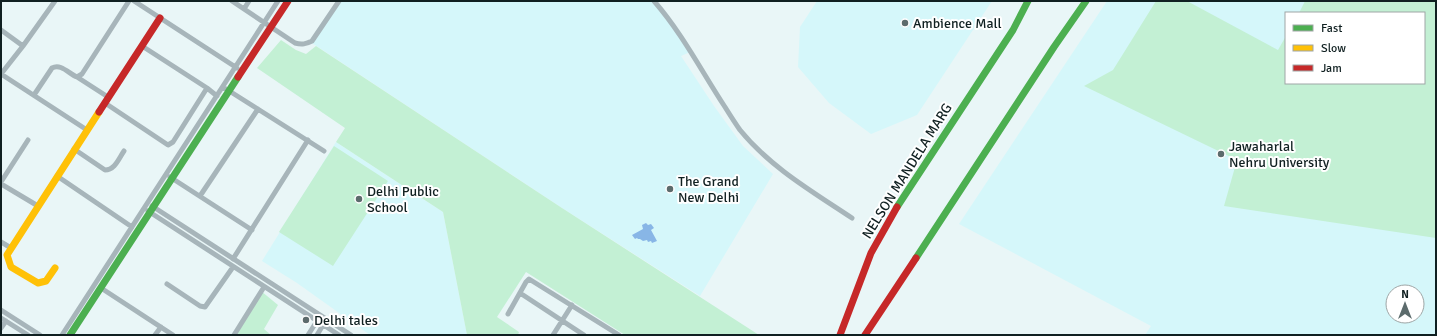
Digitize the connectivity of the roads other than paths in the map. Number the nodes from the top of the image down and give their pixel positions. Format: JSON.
{"nodes":[{"id":1,"x":55,"y":1,"type":"edge"},
{"id":2,"x":129,"y":1,"type":"edge"},
{"id":3,"x":134,"y":1,"type":"edge"},
{"id":4,"x":232,"y":1,"type":"edge"},
{"id":5,"x":249,"y":1,"type":"edge"},
{"id":6,"x":278,"y":1,"type":"edge"},
{"id":7,"x":288,"y":1,"type":"edge"},
{"id":8,"x":339,"y":1,"type":"edge"},
{"id":9,"x":654,"y":1,"type":"edge"},
{"id":10,"x":1028,"y":1,"type":"edge"},
{"id":11,"x":1034,"y":1,"type":"edge"},
{"id":12,"x":1080,"y":1,"type":"edge"},
{"id":13,"x":1086,"y":1,"type":"edge"},
{"id":14,"x":244,"y":9,"type":"junction"},
{"id":15,"x":160,"y":18,"type":"junction"},
{"id":16,"x":264,"y":22,"type":"junction"},
{"id":17,"x":271,"y":26,"type":"junction"},
{"id":18,"x":1,"y":30,"type":"edge"},
{"id":19,"x":1013,"y":30,"type":"junction"},
{"id":20,"x":23,"y":46,"type":"junction"},
{"id":21,"x":142,"y":46,"type":"junction"},
{"id":22,"x":1054,"y":46,"type":"junction"},
{"id":23,"x":239,"y":69,"type":"junction"},
{"id":24,"x":1,"y":74,"type":"edge"},
{"id":25,"x":77,"y":77,"type":"junction"},
{"id":26,"x":207,"y":88,"type":"junction"},
{"id":27,"x":226,"y":89,"type":"junction"},
{"id":28,"x":34,"y":95,"type":"junction"},
{"id":29,"x":217,"y":96,"type":"junction"},
{"id":30,"x":106,"y":100,"type":"junction"},
{"id":31,"x":258,"y":109,"type":"junction"},
{"id":32,"x":87,"y":130,"type":"junction"},
{"id":33,"x":28,"y":140,"type":"dead end"},
{"id":34,"x":308,"y":140,"type":"junction"},
{"id":35,"x":74,"y":149,"type":"junction"},
{"id":36,"x":124,"y":151,"type":"dead end"},
{"id":37,"x":324,"y":151,"type":"dead end"},
{"id":38,"x":57,"y":176,"type":"junction"},
{"id":39,"x":169,"y":176,"type":"junction"},
{"id":40,"x":1,"y":183,"type":"edge"},
{"id":41,"x":200,"y":196,"type":"junction"},
{"id":42,"x":38,"y":206,"type":"junction"},
{"id":43,"x":148,"y":208,"type":"junction"},
{"id":44,"x":852,"y":218,"type":"dead end"},
{"id":45,"x":132,"y":227,"type":"junction"},
{"id":46,"x":252,"y":230,"type":"junction"},
{"id":47,"x":1,"y":242,"type":"edge"},
{"id":48,"x":11,"y":248,"type":"junction"},
{"id":49,"x":234,"y":259,"type":"junction"},
{"id":50,"x":234,"y":267,"type":"junction"},
{"id":51,"x":55,"y":268,"type":"dead end"},
{"id":52,"x":168,"y":284,"type":"dead end"},
{"id":53,"x":264,"y":286,"type":"junction"},
{"id":54,"x":101,"y":288,"type":"junction"},
{"id":55,"x":520,"y":293,"type":"junction"},
{"id":56,"x":572,"y":305,"type":"junction"},
{"id":57,"x":1,"y":310,"type":"edge"},
{"id":58,"x":508,"y":314,"type":"dead end"},
{"id":59,"x":3,"y":319,"type":"edge"},
{"id":60,"x":562,"y":320,"type":"junction"},
{"id":61,"x":317,"y":321,"type":"junction"},
{"id":62,"x":323,"y":325,"type":"junction"},
{"id":63,"x":161,"y":327,"type":"junction"},
{"id":64,"x":1,"y":328,"type":"edge"},
{"id":65,"x":616,"y":334,"type":"edge"},
{"id":66,"x":28,"y":335,"type":"edge"},
{"id":67,"x":40,"y":335,"type":"edge"},
{"id":68,"x":62,"y":335,"type":"edge"},
{"id":69,"x":70,"y":335,"type":"edge"},
{"id":70,"x":156,"y":335,"type":"edge"},
{"id":71,"x":173,"y":335,"type":"edge"},
{"id":72,"x":234,"y":335,"type":"edge"},
{"id":73,"x":308,"y":335,"type":"edge"},
{"id":74,"x":317,"y":335,"type":"edge"},
{"id":75,"x":339,"y":335,"type":"edge"},
{"id":76,"x":351,"y":335,"type":"edge"},
{"id":77,"x":553,"y":335,"type":"edge"},
{"id":78,"x":584,"y":335,"type":"edge"},
{"id":79,"x":840,"y":335,"type":"edge"},
{"id":80,"x":865,"y":335,"type":"edge"}],
"edges":[{"from":1,"to":20,"type":"street"},
{"from":2,"to":25,"type":"street"},
{"from":3,"to":15,"type":"street"},
{"from":4,"to":14,"type":"street"},
{"from":5,"to":14,"type":"street"},
{"from":6,"to":16,"type":"street"},
{"from":7,"to":17,"type":"main road"},
{"from":8,"to":17,"type":"street"},
{"from":9,"to":44,"type":"street"},
{"from":10,"to":19,"type":"main road","name":"NELSON MANDELA MARG"},
{"from":11,"to":19,"type":"main road","name":"NELSON MANDELA MARG"},
{"from":12,"to":22,"type":"main road"},
{"from":13,"to":22,"type":"main road"},
{"from":14,"to":16,"type":"street"},
{"from":15,"to":21,"type":"main road"},
{"from":15,"to":23,"type":"street"},
{"from":16,"to":17,"type":"street"},
{"from":16,"to":23,"type":"street"},
{"from":17,"to":23,"type":"main road"},
{"from":18,"to":20,"type":"street"},
{"from":19,"to":79,"type":"main road","name":"NELSON MANDELA MARG"},
{"from":20,"to":24,"type":"street"},
{"from":21,"to":26,"type":"street"},
{"from":21,"to":30,"type":"main road"},
{"from":22,"to":80,"type":"main road"},
{"from":23,"to":27,"type":"main road"},
{"from":24,"to":28,"type":"street"},
{"from":25,"to":28,"type":"street"},
{"from":25,"to":30,"type":"street"},
{"from":26,"to":29,"type":"street"},
{"from":26,"to":30,"type":"street"},
{"from":27,"to":29,"type":"street"},
{"from":27,"to":31,"type":"street"},
{"from":27,"to":39,"type":"main road"},
{"from":28,"to":32,"type":"street"},
{"from":29,"to":39,"type":"street"},
{"from":30,"to":32,"type":"main road"},
{"from":31,"to":34,"type":"street"},
{"from":31,"to":41,"type":"street"},
{"from":32,"to":35,"type":"main road"},
{"from":33,"to":40,"type":"street"},
{"from":34,"to":37,"type":"street"},
{"from":34,"to":46,"type":"street"},
{"from":35,"to":36,"type":"street"},
{"from":35,"to":38,"type":"main road"},
{"from":38,"to":42,"type":"main road"},
{"from":38,"to":45,"type":"street"},
{"from":39,"to":41,"type":"street"},
{"from":39,"to":43,"type":"main road"},
{"from":40,"to":42,"type":"street"},
{"from":41,"to":46,"type":"street"},
{"from":42,"to":48,"type":"main road"},
{"from":43,"to":45,"type":"street"},
{"from":43,"to":49,"type":"street"},
{"from":43,"to":50,"type":"street"},
{"from":43,"to":54,"type":"main road"},
{"from":45,"to":68,"type":"street"},
{"from":46,"to":49,"type":"street"},
{"from":47,"to":48,"type":"street"},
{"from":48,"to":51,"type":"main road"},
{"from":49,"to":76,"type":"street"},
{"from":50,"to":52,"type":"street"},
{"from":50,"to":53,"type":"street"},
{"from":53,"to":61,"type":"street"},
{"from":53,"to":72,"type":"street"},
{"from":54,"to":63,"type":"street"},
{"from":54,"to":69,"type":"main road"},
{"from":55,"to":56,"type":"street"},
{"from":55,"to":58,"type":"street"},
{"from":55,"to":60,"type":"street"},
{"from":56,"to":60,"type":"street"},
{"from":56,"to":65,"type":"street"},
{"from":57,"to":67,"type":"street"},
{"from":59,"to":64,"type":"street"},
{"from":59,"to":66,"type":"street"},
{"from":60,"to":77,"type":"street"},
{"from":60,"to":78,"type":"street"},
{"from":61,"to":62,"type":"street"},
{"from":61,"to":73,"type":"street"},
{"from":62,"to":74,"type":"street"},
{"from":62,"to":75,"type":"street"},
{"from":63,"to":70,"type":"street"},
{"from":63,"to":71,"type":"street"}]}
